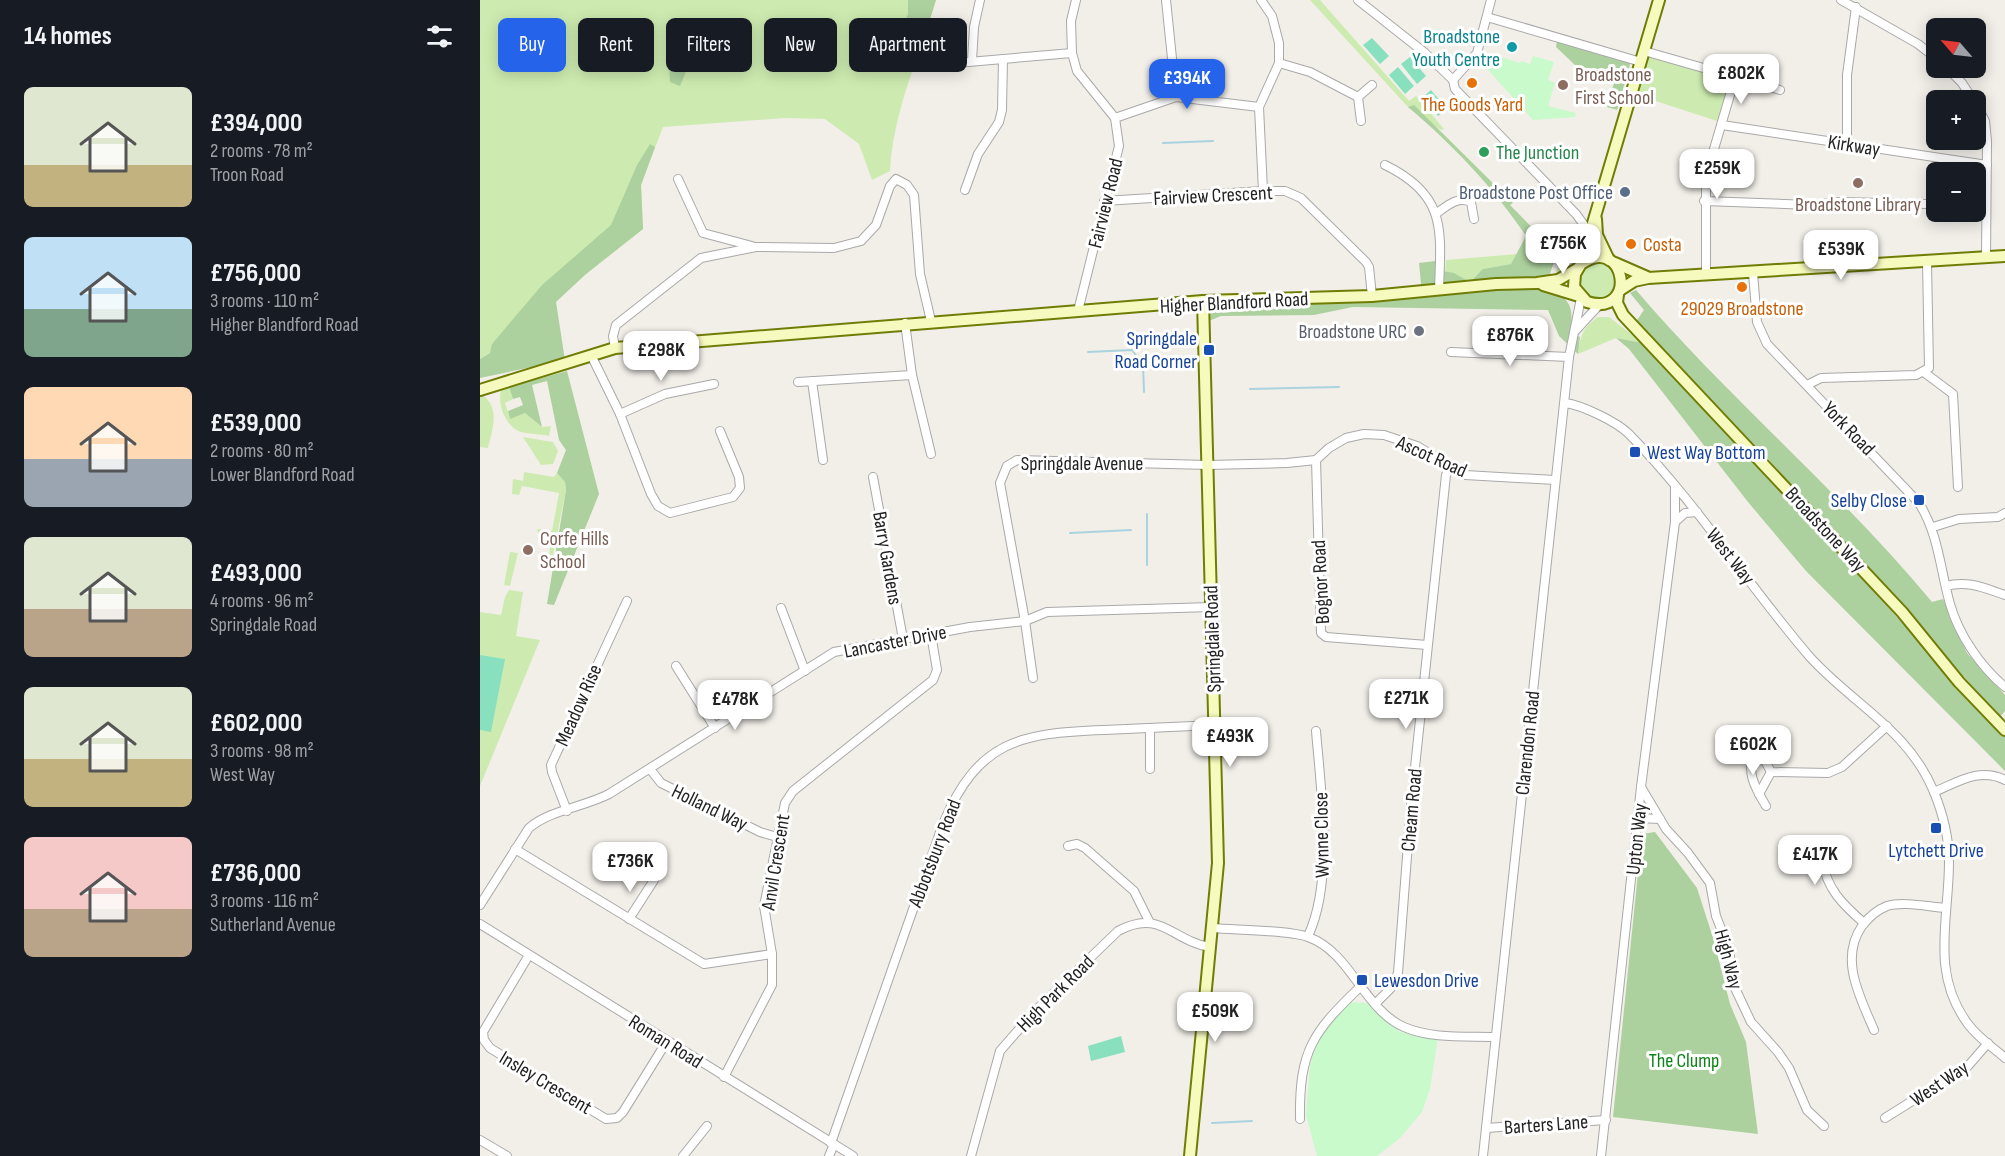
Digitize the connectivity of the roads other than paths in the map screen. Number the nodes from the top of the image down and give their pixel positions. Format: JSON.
{"nodes":[{"id":1,"x":980,"y":0,"type":"edge"},
{"id":2,"x":1076,"y":0,"type":"edge"},
{"id":3,"x":1166,"y":0,"type":"edge"},
{"id":4,"x":1261,"y":0,"type":"edge"},
{"id":5,"x":1358,"y":0,"type":"edge"},
{"id":6,"x":1491,"y":0,"type":"edge"},
{"id":7,"x":1659,"y":0,"type":"edge"},
{"id":8,"x":1841,"y":0,"type":"edge"},
{"id":9,"x":1856,"y":7,"type":"junction"},
{"id":10,"x":1487,"y":17,"type":"junction"},
{"id":11,"x":1926,"y":50,"type":"edge"},
{"id":12,"x":1072,"y":53,"type":"junction"},
{"id":13,"x":1643,"y":56,"type":"junction"},
{"id":14,"x":1003,"y":59,"type":"junction"},
{"id":15,"x":972,"y":61,"type":"junction"},
{"id":16,"x":967,"y":62,"type":"edge"},
{"id":17,"x":1279,"y":63,"type":"junction"},
{"id":18,"x":1735,"y":78,"type":"junction"},
{"id":19,"x":1957,"y":78,"type":"edge"},
{"id":20,"x":1454,"y":80,"type":"junction"},
{"id":21,"x":1372,"y":85,"type":"dead end"},
{"id":22,"x":1780,"y":90,"type":"dead end"},
{"id":23,"x":1966,"y":90,"type":"edge"},
{"id":24,"x":1176,"y":97,"type":"junction"},
{"id":25,"x":1358,"y":97,"type":"junction"},
{"id":26,"x":1259,"y":107,"type":"junction"},
{"id":27,"x":1115,"y":118,"type":"junction"},
{"id":28,"x":1360,"y":121,"type":"dead end"},
{"id":29,"x":1722,"y":124,"type":"junction"},
{"id":30,"x":1986,"y":143,"type":"edge"},
{"id":31,"x":1846,"y":144,"type":"junction"},
{"id":32,"x":1949,"y":160,"type":"joint"},
{"id":33,"x":1385,"y":165,"type":"dead end"},
{"id":34,"x":1987,"y":165,"type":"junction"},
{"id":35,"x":678,"y":179,"type":"dead end"},
{"id":36,"x":965,"y":190,"type":"dead end"},
{"id":37,"x":1263,"y":191,"type":"junction"},
{"id":38,"x":1104,"y":201,"type":"junction"},
{"id":39,"x":1704,"y":201,"type":"junction"},
{"id":40,"x":1926,"y":204,"type":"edge"},
{"id":41,"x":1437,"y":213,"type":"junction"},
{"id":42,"x":1596,"y":213,"type":"junction"},
{"id":43,"x":1474,"y":219,"type":"dead end"},
{"id":44,"x":1587,"y":240,"type":"junction"},
{"id":45,"x":756,"y":247,"type":"junction"},
{"id":46,"x":2005,"y":256,"type":"edge"},
{"id":47,"x":1986,"y":258,"type":"junction"},
{"id":48,"x":1611,"y":261,"type":"junction"},
{"id":49,"x":1927,"y":262,"type":"junction"},
{"id":50,"x":1579,"y":267,"type":"junction"},
{"id":51,"x":1753,"y":273,"type":"junction"},
{"id":52,"x":1706,"y":275,"type":"junction"},
{"id":53,"x":1648,"y":278,"type":"junction"},
{"id":54,"x":1537,"y":284,"type":"junction"},
{"id":55,"x":1439,"y":290,"type":"junction"},
{"id":56,"x":1619,"y":292,"type":"junction"},
{"id":57,"x":1372,"y":296,"type":"junction"},
{"id":58,"x":1580,"y":297,"type":"junction"},
{"id":59,"x":1203,"y":301,"type":"junction"},
{"id":60,"x":1600,"y":305,"type":"junction"},
{"id":61,"x":1078,"y":311,"type":"junction"},
{"id":62,"x":931,"y":321,"type":"junction"},
{"id":63,"x":905,"y":323,"type":"junction"},
{"id":64,"x":1575,"y":331,"type":"junction"},
{"id":65,"x":1641,"y":334,"type":"junction"},
{"id":66,"x":615,"y":348,"type":"junction"},
{"id":67,"x":1451,"y":352,"type":"dead end"},
{"id":68,"x":592,"y":357,"type":"junction"},
{"id":69,"x":1569,"y":357,"type":"junction"},
{"id":70,"x":1925,"y":373,"type":"junction"},
{"id":71,"x":912,"y":375,"type":"junction"},
{"id":72,"x":812,"y":381,"type":"junction"},
{"id":73,"x":798,"y":382,"type":"dead end"},
{"id":74,"x":714,"y":384,"type":"dead end"},
{"id":75,"x":1808,"y":385,"type":"junction"},
{"id":76,"x":480,"y":390,"type":"edge"},
{"id":77,"x":1565,"y":403,"type":"junction"},
{"id":78,"x":620,"y":414,"type":"junction"},
{"id":79,"x":720,"y":431,"type":"dead end"},
{"id":80,"x":931,"y":454,"type":"dead end"},
{"id":81,"x":823,"y":460,"type":"dead end"},
{"id":82,"x":1316,"y":460,"type":"junction"},
{"id":83,"x":1208,"y":465,"type":"junction"},
{"id":84,"x":1450,"y":468,"type":"junction"},
{"id":85,"x":873,"y":477,"type":"dead end"},
{"id":86,"x":1555,"y":480,"type":"junction"},
{"id":87,"x":1675,"y":486,"type":"junction"},
{"id":88,"x":1958,"y":487,"type":"dead end"},
{"id":89,"x":1697,"y":512,"type":"junction"},
{"id":90,"x":2005,"y":513,"type":"edge"},
{"id":91,"x":1675,"y":522,"type":"junction"},
{"id":92,"x":1933,"y":527,"type":"junction"},
{"id":93,"x":1946,"y":586,"type":"junction"},
{"id":94,"x":2005,"y":595,"type":"edge"},
{"id":95,"x":627,"y":601,"type":"dead end"},
{"id":96,"x":1211,"y":607,"type":"junction"},
{"id":97,"x":781,"y":608,"type":"dead end"},
{"id":98,"x":1025,"y":621,"type":"junction"},
{"id":99,"x":931,"y":634,"type":"junction"},
{"id":100,"x":903,"y":639,"type":"junction"},
{"id":101,"x":1427,"y":645,"type":"junction"},
{"id":102,"x":676,"y":666,"type":"dead end"},
{"id":103,"x":805,"y":671,"type":"junction"},
{"id":104,"x":1033,"y":678,"type":"dead end"},
{"id":105,"x":2005,"y":687,"type":"edge"},
{"id":106,"x":1215,"y":725,"type":"junction"},
{"id":107,"x":1887,"y":726,"type":"junction"},
{"id":108,"x":715,"y":728,"type":"junction"},
{"id":109,"x":1150,"y":728,"type":"junction"},
{"id":110,"x":2005,"y":730,"type":"edge"},
{"id":111,"x":1316,"y":731,"type":"dead end"},
{"id":112,"x":650,"y":769,"type":"junction"},
{"id":113,"x":1150,"y":769,"type":"dead end"},
{"id":114,"x":1771,"y":772,"type":"junction"},
{"id":115,"x":2005,"y":780,"type":"edge"},
{"id":116,"x":1641,"y":787,"type":"junction"},
{"id":117,"x":1934,"y":792,"type":"junction"},
{"id":118,"x":1759,"y":794,"type":"junction"},
{"id":119,"x":1766,"y":806,"type":"dead end"},
{"id":120,"x":567,"y":811,"type":"junction"},
{"id":121,"x":1638,"y":818,"type":"junction"},
{"id":122,"x":1660,"y":819,"type":"junction"},
{"id":123,"x":777,"y":837,"type":"junction"},
{"id":124,"x":1068,"y":846,"type":"dead end"},
{"id":125,"x":515,"y":849,"type":"junction"},
{"id":126,"x":1841,"y":855,"type":"dead end"},
{"id":127,"x":654,"y":880,"type":"dead end"},
{"id":128,"x":480,"y":905,"type":"edge"},
{"id":129,"x":1946,"y":908,"type":"junction"},
{"id":130,"x":628,"y":919,"type":"junction"},
{"id":131,"x":1150,"y":923,"type":"junction"},
{"id":132,"x":1864,"y":923,"type":"junction"},
{"id":133,"x":480,"y":924,"type":"edge"},
{"id":134,"x":1213,"y":928,"type":"junction"},
{"id":135,"x":1308,"y":936,"type":"junction"},
{"id":136,"x":1210,"y":947,"type":"junction"},
{"id":137,"x":772,"y":954,"type":"junction"},
{"id":138,"x":529,"y":956,"type":"junction"},
{"id":139,"x":1361,"y":986,"type":"junction"},
{"id":140,"x":1376,"y":1003,"type":"junction"},
{"id":141,"x":1874,"y":1030,"type":"dead end"},
{"id":142,"x":1495,"y":1037,"type":"junction"},
{"id":143,"x":668,"y":1041,"type":"junction"},
{"id":144,"x":1988,"y":1043,"type":"junction"},
{"id":145,"x":2005,"y":1058,"type":"edge"},
{"id":146,"x":724,"y":1077,"type":"junction"},
{"id":147,"x":1300,"y":1119,"type":"dead end"},
{"id":148,"x":1606,"y":1120,"type":"junction"},
{"id":149,"x":707,"y":1126,"type":"dead end"},
{"id":150,"x":1824,"y":1126,"type":"dead end"},
{"id":151,"x":1889,"y":1126,"type":"dead end"},
{"id":152,"x":1486,"y":1128,"type":"junction"},
{"id":153,"x":480,"y":1140,"type":"edge"},
{"id":154,"x":832,"y":1144,"type":"junction"},
{"id":155,"x":507,"y":1156,"type":"edge"},
{"id":156,"x":683,"y":1156,"type":"edge"},
{"id":157,"x":829,"y":1156,"type":"edge"},
{"id":158,"x":853,"y":1156,"type":"edge"},
{"id":159,"x":971,"y":1156,"type":"edge"},
{"id":160,"x":1190,"y":1156,"type":"edge"},
{"id":161,"x":1483,"y":1156,"type":"edge"},
{"id":162,"x":1601,"y":1156,"type":"edge"}],
"edges":[{"from":1,"to":15,"type":"street"},
{"from":2,"to":12,"type":"street"},
{"from":3,"to":24,"type":"street"},
{"from":4,"to":17,"type":"street"},
{"from":5,"to":20,"type":"street"},
{"from":6,"to":10,"type":"street"},
{"from":7,"to":13,"type":"street"},
{"from":8,"to":9,"type":"street"},
{"from":9,"to":11,"type":"street"},
{"from":9,"to":31,"type":"street"},
{"from":10,"to":13,"type":"street"},
{"from":10,"to":20,"type":"street"},
{"from":12,"to":14,"type":"street"},
{"from":12,"to":27,"type":"street"},
{"from":13,"to":18,"type":"street"},
{"from":13,"to":42,"type":"street"},
{"from":14,"to":15,"type":"street"},
{"from":14,"to":36,"type":"street"},
{"from":15,"to":16,"type":"street"},
{"from":17,"to":25,"type":"street"},
{"from":17,"to":26,"type":"street"},
{"from":18,"to":22,"type":"street"},
{"from":18,"to":29,"type":"street"},
{"from":19,"to":23,"type":"street"},
{"from":20,"to":44,"type":"street"},
{"from":21,"to":25,"type":"street"},
{"from":24,"to":26,"type":"street"},
{"from":24,"to":27,"type":"street"},
{"from":25,"to":28,"type":"street"},
{"from":26,"to":37,"type":"street"},
{"from":27,"to":38,"type":"street","name":"Fairview Road"},
{"from":29,"to":31,"type":"street","name":"Kirkway"},
{"from":29,"to":39,"type":"street"},
{"from":30,"to":34,"type":"street"},
{"from":31,"to":32,"type":"street","name":"Kirkway"},
{"from":32,"to":34,"type":"street","name":"Kirkway"},
{"from":33,"to":41,"type":"street"},
{"from":34,"to":47,"type":"street"},
{"from":35,"to":45,"type":"street"},
{"from":37,"to":38,"type":"street","name":"Fairview Crescent"},
{"from":37,"to":57,"type":"street","name":"Fairview Crescent"},
{"from":38,"to":61,"type":"street","name":"Fairview Road"},
{"from":39,"to":40,"type":"street"},
{"from":39,"to":52,"type":"street"},
{"from":41,"to":43,"type":"street"},
{"from":41,"to":55,"type":"street"},
{"from":42,"to":44,"type":"street"},
{"from":42,"to":48,"type":"street"},
{"from":44,"to":50,"type":"street"},
{"from":45,"to":62,"type":"street"},
{"from":45,"to":66,"type":"street"},
{"from":46,"to":47,"type":"street"},
{"from":47,"to":49,"type":"street"},
{"from":48,"to":50,"type":"street"},
{"from":48,"to":53,"type":"street"},
{"from":48,"to":56,"type":"street"},
{"from":49,"to":51,"type":"street"},
{"from":49,"to":70,"type":"street"},
{"from":50,"to":54,"type":"street","name":"Higher Blandford Road"},
{"from":50,"to":58,"type":"street"},
{"from":51,"to":52,"type":"street"},
{"from":51,"to":75,"type":"street","name":"York Road"},
{"from":52,"to":53,"type":"street"},
{"from":53,"to":56,"type":"street"},
{"from":54,"to":55,"type":"street","name":"Higher Blandford Road"},
{"from":54,"to":58,"type":"street","name":"Higher Blandford Road"},
{"from":55,"to":57,"type":"street","name":"Higher Blandford Road"},
{"from":56,"to":60,"type":"street"},
{"from":56,"to":65,"type":"street","name":"Broadstone Way"},
{"from":57,"to":59,"type":"street","name":"Higher Blandford Road"},
{"from":58,"to":60,"type":"street"},
{"from":58,"to":64,"type":"street","name":"Clarendon Road"},
{"from":59,"to":61,"type":"street","name":"Higher Blandford Road"},
{"from":59,"to":83,"type":"street","name":"Springdale Road"},
{"from":60,"to":64,"type":"street","name":"Clarendon Road"},
{"from":60,"to":65,"type":"street","name":"Broadstone Way"},
{"from":61,"to":62,"type":"street","name":"Higher Blandford Road"},
{"from":62,"to":63,"type":"street","name":"Higher Blandford Road"},
{"from":63,"to":66,"type":"street","name":"Higher Blandford Road"},
{"from":63,"to":71,"type":"street"},
{"from":64,"to":69,"type":"street","name":"Clarendon Road"},
{"from":65,"to":110,"type":"street","name":"Broadstone Way"},
{"from":66,"to":68,"type":"street","name":"Higher Blandford Road"},
{"from":67,"to":69,"type":"street"},
{"from":68,"to":76,"type":"street","name":"Higher Blandford Road"},
{"from":68,"to":78,"type":"street"},
{"from":69,"to":77,"type":"street","name":"Clarendon Road"},
{"from":70,"to":75,"type":"street"},
{"from":70,"to":88,"type":"street"},
{"from":71,"to":72,"type":"street"},
{"from":71,"to":80,"type":"street"},
{"from":72,"to":73,"type":"street"},
{"from":72,"to":81,"type":"street"},
{"from":74,"to":78,"type":"street"},
{"from":75,"to":92,"type":"street","name":"York Road"},
{"from":77,"to":86,"type":"street","name":"Clarendon Road"},
{"from":77,"to":87,"type":"street","name":"West Way"},
{"from":78,"to":79,"type":"street"},
{"from":82,"to":83,"type":"street"},
{"from":82,"to":84,"type":"street","name":"Ascot Road"},
{"from":82,"to":101,"type":"street","name":"Bognor Road"},
{"from":83,"to":96,"type":"street","name":"Springdale Road"},
{"from":83,"to":98,"type":"street","name":"Springdale Avenue"},
{"from":84,"to":86,"type":"street","name":"Ascot Road"},
{"from":84,"to":101,"type":"street","name":"Cheam Road"},
{"from":85,"to":100,"type":"street","name":"Barry Gardens"},
{"from":86,"to":142,"type":"street","name":"Clarendon Road"},
{"from":87,"to":89,"type":"street","name":"West Way"},
{"from":87,"to":91,"type":"street","name":"Upton Way"},
{"from":89,"to":91,"type":"street"},
{"from":89,"to":107,"type":"street","name":"West Way"},
{"from":90,"to":92,"type":"street"},
{"from":91,"to":116,"type":"street","name":"Upton Way"},
{"from":92,"to":93,"type":"street","name":"York Road"},
{"from":93,"to":94,"type":"street"},
{"from":93,"to":105,"type":"street","name":"York Road"},
{"from":95,"to":120,"type":"street","name":"Meadow Rise"},
{"from":96,"to":98,"type":"street"},
{"from":96,"to":106,"type":"street","name":"Springdale Road"},
{"from":97,"to":103,"type":"street"},
{"from":98,"to":99,"type":"street","name":"Lancaster Drive"},
{"from":98,"to":104,"type":"street","name":"Springdale Avenue"},
{"from":99,"to":100,"type":"street","name":"Lancaster Drive"},
{"from":99,"to":123,"type":"street","name":"Anvil Crescent"},
{"from":100,"to":103,"type":"street","name":"Lancaster Drive"},
{"from":101,"to":140,"type":"street","name":"Cheam Road"},
{"from":102,"to":108,"type":"street"},
{"from":103,"to":108,"type":"street","name":"Lancaster Drive"},
{"from":106,"to":109,"type":"street","name":"Abbotsbury Road"},
{"from":106,"to":134,"type":"street","name":"Springdale Road"},
{"from":107,"to":114,"type":"street"},
{"from":107,"to":117,"type":"street","name":"West Way"},
{"from":108,"to":112,"type":"street","name":"Lancaster Drive"},
{"from":109,"to":113,"type":"street"},
{"from":109,"to":154,"type":"street","name":"Abbotsbury Road"},
{"from":111,"to":135,"type":"street","name":"Wynne Close"},
{"from":112,"to":120,"type":"street","name":"Lancaster Drive"},
{"from":112,"to":123,"type":"street","name":"Holland Way"},
{"from":114,"to":118,"type":"street"},
{"from":114,"to":118,"type":"street"},
{"from":115,"to":117,"type":"street"},
{"from":116,"to":121,"type":"street","name":"Upton Way"},
{"from":116,"to":122,"type":"street","name":"High Way"},
{"from":117,"to":129,"type":"street","name":"West Way"},
{"from":118,"to":119,"type":"street"},
{"from":120,"to":125,"type":"street","name":"Lancaster Drive"},
{"from":121,"to":122,"type":"street"},
{"from":121,"to":148,"type":"street","name":"Upton Way"},
{"from":122,"to":150,"type":"street","name":"High Way"},
{"from":123,"to":137,"type":"street","name":"Anvil Crescent"},
{"from":124,"to":131,"type":"street"},
{"from":125,"to":128,"type":"street","name":"Lancaster Drive"},
{"from":125,"to":130,"type":"street"},
{"from":126,"to":132,"type":"street"},
{"from":127,"to":130,"type":"street"},
{"from":129,"to":132,"type":"street"},
{"from":129,"to":144,"type":"street","name":"West Way"},
{"from":130,"to":137,"type":"street"},
{"from":131,"to":136,"type":"street"},
{"from":131,"to":159,"type":"street","name":"High Park Road"},
{"from":132,"to":141,"type":"street"},
{"from":133,"to":138,"type":"street","name":"Roman Road"},
{"from":134,"to":135,"type":"street"},
{"from":134,"to":136,"type":"street","name":"Springdale Road"},
{"from":135,"to":139,"type":"street"},
{"from":136,"to":160,"type":"street","name":"Springdale Road"},
{"from":137,"to":146,"type":"street","name":"Anvil Crescent"},
{"from":138,"to":143,"type":"street","name":"Roman Road"},
{"from":138,"to":143,"type":"street","name":"Insley Crescent"},
{"from":139,"to":140,"type":"street"},
{"from":139,"to":147,"type":"street"},
{"from":140,"to":142,"type":"street"},
{"from":142,"to":152,"type":"street","name":"Clarendon Road"},
{"from":143,"to":146,"type":"street","name":"Roman Road"},
{"from":144,"to":145,"type":"street","name":"West Way"},
{"from":144,"to":151,"type":"street","name":"West Way"},
{"from":146,"to":154,"type":"street","name":"Roman Road"},
{"from":148,"to":152,"type":"street","name":"Barters Lane"},
{"from":148,"to":162,"type":"street","name":"Upton Way"},
{"from":149,"to":156,"type":"street"},
{"from":152,"to":161,"type":"street","name":"Clarendon Road"},
{"from":153,"to":155,"type":"street"},
{"from":154,"to":157,"type":"street","name":"Abbotsbury Road"},
{"from":154,"to":158,"type":"street","name":"Roman Road"}]}
